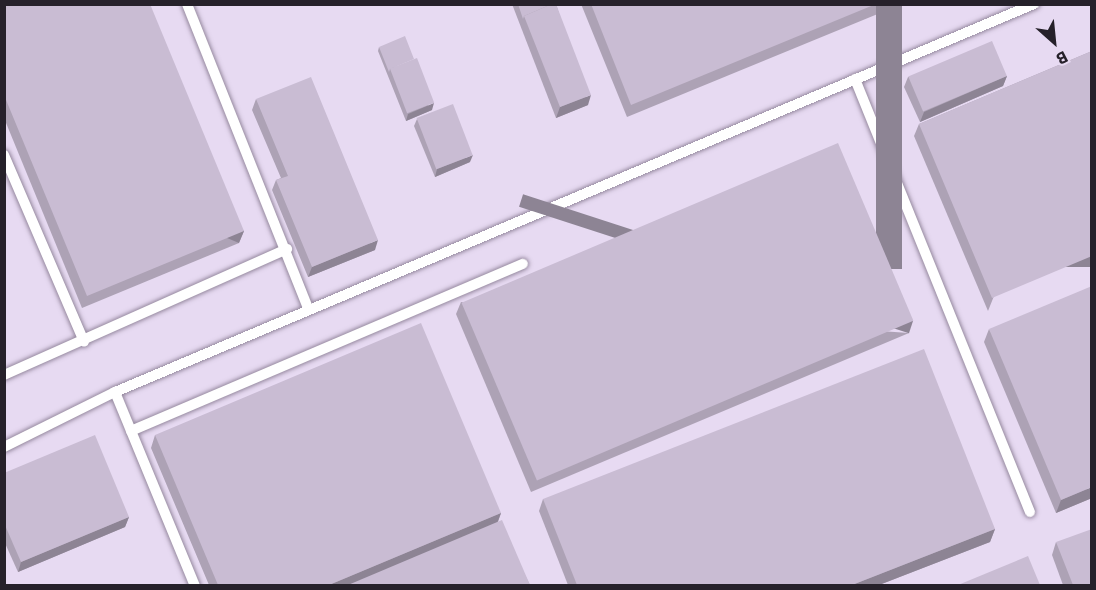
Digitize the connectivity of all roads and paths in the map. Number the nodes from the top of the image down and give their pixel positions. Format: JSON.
{"nodes":[{"id":1,"x":187,"y":4,"type":"edge"},
{"id":2,"x":1034,"y":4,"type":"edge"},
{"id":3,"x":855,"y":78,"type":"junction"},
{"id":4,"x":4,"y":155,"type":"edge"},
{"id":5,"x":287,"y":249,"type":"junction"},
{"id":6,"x":523,"y":264,"type":"dead end"},
{"id":7,"x":309,"y":310,"type":"junction"},
{"id":8,"x":84,"y":342,"type":"junction"},
{"id":9,"x":4,"y":375,"type":"edge"},
{"id":10,"x":115,"y":392,"type":"junction"},
{"id":11,"x":131,"y":431,"type":"junction"},
{"id":12,"x":4,"y":447,"type":"edge"},
{"id":13,"x":1030,"y":512,"type":"dead end"},
{"id":14,"x":195,"y":585,"type":"edge"}],
"edges":[{"from":1,"to":5,"type":"lane"},
{"from":2,"to":3,"type":"lane"},
{"from":3,"to":7,"type":"lane"},
{"from":3,"to":13,"type":"lane"},
{"from":4,"to":8,"type":"lane"},
{"from":5,"to":7,"type":"lane"},
{"from":5,"to":8,"type":"lane"},
{"from":6,"to":11,"type":"lane"},
{"from":7,"to":10,"type":"lane"},
{"from":8,"to":9,"type":"lane"},
{"from":10,"to":11,"type":"lane"},
{"from":10,"to":12,"type":"lane"},
{"from":11,"to":14,"type":"lane"}]}
